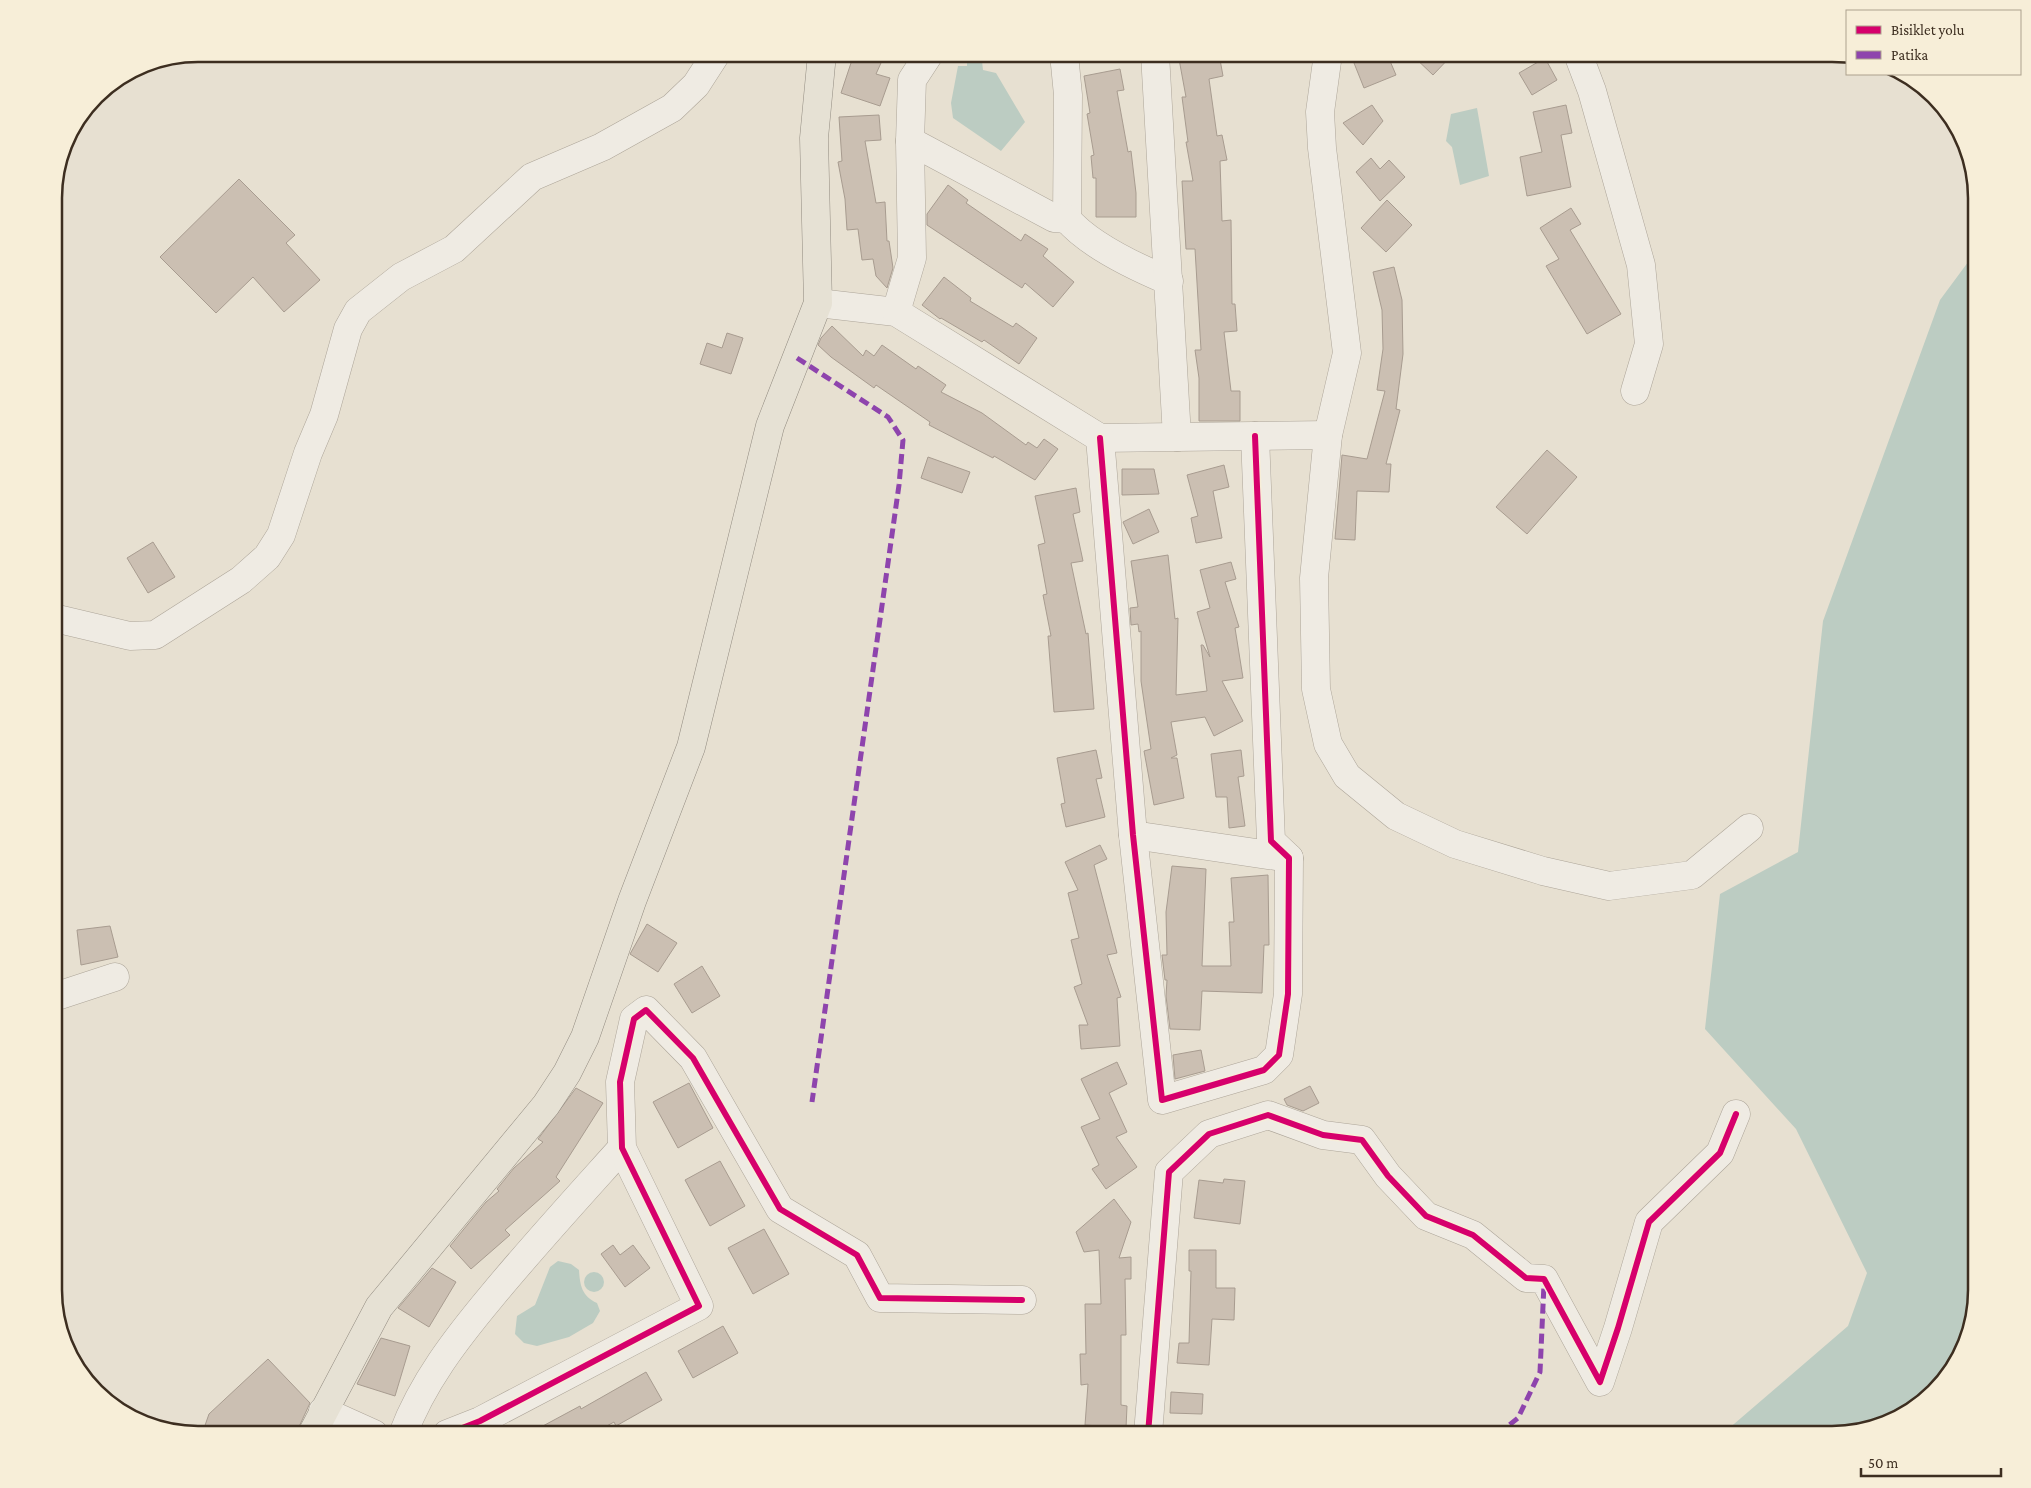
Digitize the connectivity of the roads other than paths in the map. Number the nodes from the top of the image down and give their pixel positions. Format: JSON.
{"nodes":[{"id":1,"x":1065,"y":62,"type":"edge"},
{"id":2,"x":1156,"y":62,"type":"edge"},
{"id":3,"x":1327,"y":62,"type":"edge"},
{"id":4,"x":1581,"y":62,"type":"edge"},
{"id":5,"x":710,"y":63,"type":"edge"},
{"id":6,"x":821,"y":63,"type":"edge"},
{"id":7,"x":923,"y":63,"type":"edge"},
{"id":8,"x":910,"y":141,"type":"junction"},
{"id":9,"x":1067,"y":219,"type":"junction"},
{"id":10,"x":1169,"y":281,"type":"junction"},
{"id":11,"x":818,"y":303,"type":"junction"},
{"id":12,"x":896,"y":312,"type":"junction"},
{"id":13,"x":1635,"y":392,"type":"dead end"},
{"id":14,"x":1328,"y":435,"type":"junction"},
{"id":15,"x":1255,"y":436,"type":"junction"},
{"id":16,"x":1177,"y":437,"type":"junction"},
{"id":17,"x":1100,"y":438,"type":"junction"},
{"id":18,"x":63,"y":620,"type":"edge"},
{"id":19,"x":1749,"y":828,"type":"dead end"},
{"id":20,"x":1133,"y":836,"type":"junction"},
{"id":21,"x":1289,"y":858,"type":"junction"},
{"id":22,"x":115,"y":977,"type":"dead end"},
{"id":23,"x":63,"y":994,"type":"edge"},
{"id":24,"x":1736,"y":1114,"type":"dead end"},
{"id":25,"x":622,"y":1148,"type":"junction"},
{"id":26,"x":1022,"y":1300,"type":"dead end"},
{"id":27,"x":318,"y":1423,"type":"edge"},
{"id":28,"x":333,"y":1426,"type":"edge"},
{"id":29,"x":406,"y":1426,"type":"edge"},
{"id":30,"x":467,"y":1426,"type":"edge"},
{"id":31,"x":1149,"y":1426,"type":"edge"}],
"edges":[{"from":1,"to":9,"type":"street"},
{"from":2,"to":10,"type":"street"},
{"from":3,"to":14,"type":"street"},
{"from":4,"to":13,"type":"street"},
{"from":5,"to":18,"type":"street"},
{"from":6,"to":11,"type":"main road"},
{"from":7,"to":8,"type":"street"},
{"from":8,"to":9,"type":"street"},
{"from":8,"to":12,"type":"street"},
{"from":9,"to":10,"type":"street"},
{"from":10,"to":16,"type":"street"},
{"from":11,"to":12,"type":"street"},
{"from":11,"to":27,"type":"main road"},
{"from":12,"to":17,"type":"street"},
{"from":14,"to":15,"type":"street"},
{"from":14,"to":19,"type":"street"},
{"from":15,"to":16,"type":"street"},
{"from":15,"to":21,"type":"street"},
{"from":16,"to":17,"type":"street"},
{"from":17,"to":20,"type":"street"},
{"from":20,"to":21,"type":"street"},
{"from":20,"to":21,"type":"street"},
{"from":22,"to":23,"type":"street"},
{"from":24,"to":31,"type":"street"},
{"from":25,"to":26,"type":"street"},
{"from":25,"to":29,"type":"street"},
{"from":25,"to":30,"type":"street"},
{"from":27,"to":28,"type":"street"}]}
